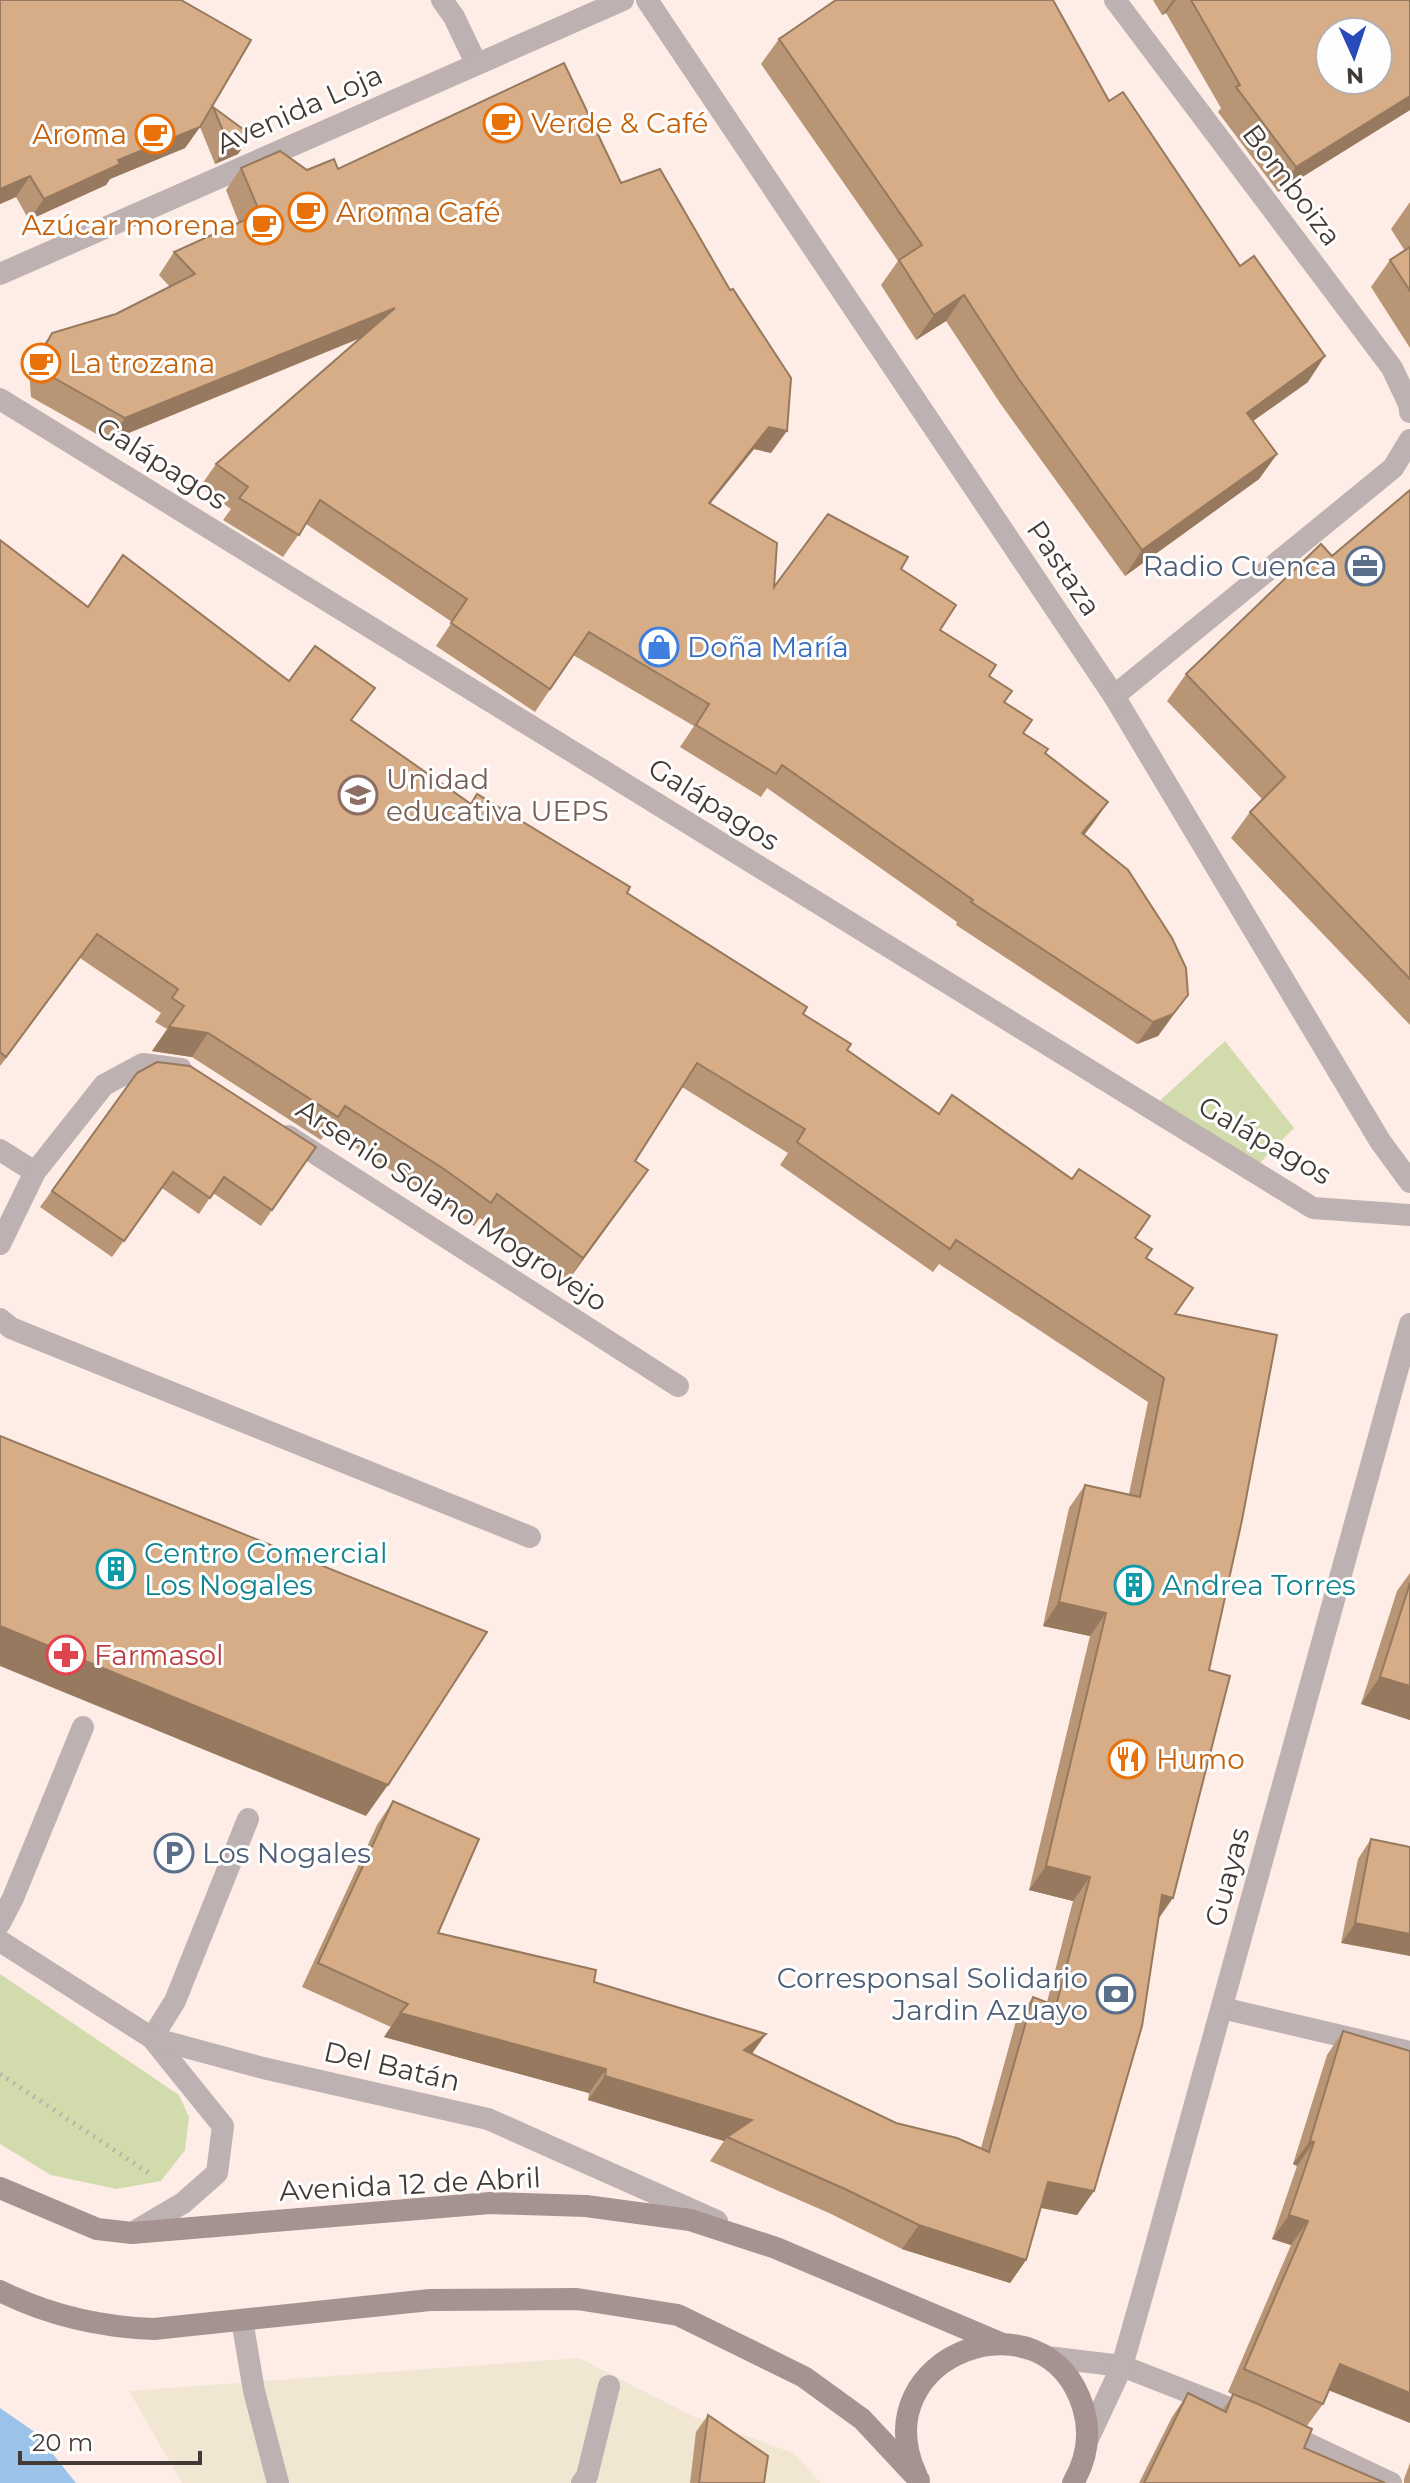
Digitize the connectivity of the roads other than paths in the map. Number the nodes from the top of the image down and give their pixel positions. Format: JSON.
{"nodes":[{"id":1,"x":442,"y":0,"type":"edge"},
{"id":2,"x":623,"y":0,"type":"edge"},
{"id":3,"x":647,"y":0,"type":"edge"},
{"id":4,"x":1115,"y":0,"type":"edge"},
{"id":5,"x":476,"y":63,"type":"junction"},
{"id":6,"x":0,"y":274,"type":"edge"},
{"id":7,"x":0,"y":399,"type":"edge"},
{"id":8,"x":1410,"y":412,"type":"edge"},
{"id":9,"x":1410,"y":440,"type":"edge"},
{"id":10,"x":1114,"y":696,"type":"junction"},
{"id":11,"x":197,"y":1078,"type":"edge"},
{"id":12,"x":264,"y":1121,"type":"edge"},
{"id":13,"x":0,"y":1150,"type":"edge"},
{"id":14,"x":35,"y":1172,"type":"junction"},
{"id":15,"x":1410,"y":1182,"type":"edge"},
{"id":16,"x":1410,"y":1215,"type":"edge"},
{"id":17,"x":0,"y":1244,"type":"edge"},
{"id":18,"x":0,"y":1319,"type":"edge"},
{"id":19,"x":1410,"y":1324,"type":"edge"},
{"id":20,"x":678,"y":1386,"type":"dead end"},
{"id":21,"x":530,"y":1537,"type":"dead end"},
{"id":22,"x":83,"y":1727,"type":"dead end"},
{"id":23,"x":248,"y":1819,"type":"dead end"},
{"id":24,"x":0,"y":1923,"type":"edge"},
{"id":25,"x":0,"y":1941,"type":"edge"},
{"id":26,"x":1222,"y":2008,"type":"junction"},
{"id":27,"x":152,"y":2038,"type":"junction"},
{"id":28,"x":1410,"y":2052,"type":"edge"},
{"id":29,"x":0,"y":2188,"type":"edge"},
{"id":30,"x":132,"y":2233,"type":"junction"},
{"id":31,"x":776,"y":2248,"type":"junction"},
{"id":32,"x":0,"y":2291,"type":"edge"},
{"id":33,"x":242,"y":2320,"type":"junction"},
{"id":34,"x":1000,"y":2343,"type":"junction"},
{"id":35,"x":1047,"y":2357,"type":"junction"},
{"id":36,"x":1122,"y":2366,"type":"junction"},
{"id":37,"x":609,"y":2386,"type":"dead end"},
{"id":38,"x":1087,"y":2441,"type":"junction"},
{"id":39,"x":920,"y":2482,"type":"edge"},
{"id":40,"x":1074,"y":2482,"type":"edge"},
{"id":41,"x":278,"y":2483,"type":"edge"},
{"id":42,"x":582,"y":2483,"type":"edge"},
{"id":43,"x":1391,"y":2483,"type":"edge"}],
"edges":[{"from":1,"to":5,"type":"street"},
{"from":2,"to":5,"type":"street","name":"Avenida Loja"},
{"from":3,"to":10,"type":"street","name":"Pastaza"},
{"from":4,"to":8,"type":"street","name":"Bomboiza"},
{"from":5,"to":6,"type":"street","name":"Avenida Loja"},
{"from":7,"to":16,"type":"street","name":"Galápagos"},
{"from":9,"to":10,"type":"street"},
{"from":10,"to":15,"type":"street","name":"Pastaza"},
{"from":11,"to":14,"type":"street"},
{"from":12,"to":20,"type":"street","name":"Arsenio Solano Mogrovejo"},
{"from":13,"to":14,"type":"street"},
{"from":14,"to":17,"type":"street"},
{"from":18,"to":21,"type":"street"},
{"from":19,"to":26,"type":"street","name":"Guayas"},
{"from":22,"to":24,"type":"street"},
{"from":23,"to":27,"type":"street"},
{"from":25,"to":27,"type":"street","name":"Del Batán"},
{"from":26,"to":28,"type":"street"},
{"from":26,"to":36,"type":"street","name":"Guayas"},
{"from":27,"to":30,"type":"street"},
{"from":27,"to":31,"type":"street","name":"Del Batán"},
{"from":29,"to":30,"type":"main road","name":"Avenida 12 de Abril"},
{"from":30,"to":31,"type":"main road","name":"Avenida 12 de Abril"},
{"from":31,"to":34,"type":"main road","name":"Avenida 12 de Abril"},
{"from":32,"to":33,"type":"main road","name":"Avenida 12 de Abril"},
{"from":33,"to":39,"type":"main road","name":"Avenida 12 de Abril"},
{"from":33,"to":41,"type":"street"},
{"from":34,"to":35,"type":"main road","name":"Avenida 12 de Abril"},
{"from":34,"to":39,"type":"main road","name":"Avenida 12 de Abril"},
{"from":35,"to":36,"type":"street"},
{"from":35,"to":38,"type":"main road","name":"Avenida 12 de Abril"},
{"from":36,"to":38,"type":"street","name":"Guayas"},
{"from":36,"to":43,"type":"street"},
{"from":37,"to":42,"type":"street"},
{"from":38,"to":40,"type":"main road","name":"Avenida 12 de Abril"}]}
